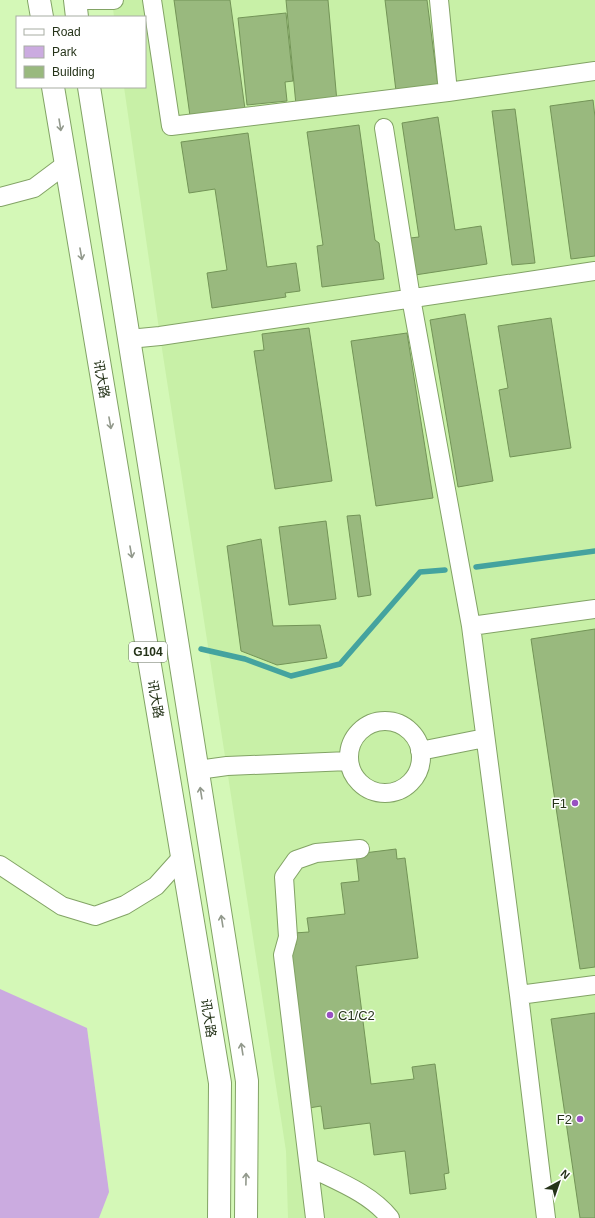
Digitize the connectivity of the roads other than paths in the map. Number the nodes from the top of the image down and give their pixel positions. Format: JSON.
{"nodes":[{"id":1,"x":39,"y":0,"type":"edge"},
{"id":2,"x":75,"y":0,"type":"edge"},
{"id":3,"x":114,"y":0,"type":"edge"},
{"id":4,"x":152,"y":0,"type":"edge"},
{"id":5,"x":439,"y":0,"type":"edge"},
{"id":6,"x":42,"y":16,"type":"edge"},
{"id":7,"x":77,"y":16,"type":"edge"},
{"id":8,"x":595,"y":71,"type":"edge"},
{"id":9,"x":54,"y":88,"type":"edge"},
{"id":10,"x":89,"y":88,"type":"edge"},
{"id":11,"x":448,"y":92,"type":"junction"},
{"id":12,"x":384,"y":128,"type":"dead end"},
{"id":13,"x":66,"y":164,"type":"junction"},
{"id":14,"x":0,"y":197,"type":"edge"},
{"id":15,"x":595,"y":270,"type":"edge"},
{"id":16,"x":411,"y":298,"type":"junction"},
{"id":17,"x":129,"y":339,"type":"junction"},
{"id":18,"x":595,"y":609,"type":"edge"},
{"id":19,"x":471,"y":626,"type":"junction"},
{"id":20,"x":485,"y":738,"type":"junction"},
{"id":21,"x":420,"y":751,"type":"junction"},
{"id":22,"x":350,"y":761,"type":"junction"},
{"id":23,"x":198,"y":770,"type":"junction"},
{"id":24,"x":360,"y":849,"type":"dead end"},
{"id":25,"x":182,"y":857,"type":"junction"},
{"id":26,"x":0,"y":865,"type":"edge"},
{"id":27,"x":595,"y":985,"type":"edge"},
{"id":28,"x":519,"y":995,"type":"junction"},
{"id":29,"x":309,"y":1167,"type":"junction"},
{"id":30,"x":219,"y":1218,"type":"edge"},
{"id":31,"x":246,"y":1218,"type":"edge"},
{"id":32,"x":315,"y":1218,"type":"edge"},
{"id":33,"x":390,"y":1218,"type":"edge"},
{"id":34,"x":546,"y":1218,"type":"edge"}],
"edges":[{"from":1,"to":6,"type":"highway"},
{"from":2,"to":3,"type":"street"},
{"from":2,"to":7,"type":"highway"},
{"from":4,"to":11,"type":"street"},
{"from":5,"to":11,"type":"street"},
{"from":8,"to":11,"type":"street"},
{"from":9,"to":13,"type":"highway","name":"讯大路","number":"G104","one_way":true},
{"from":10,"to":17,"type":"highway","number":"G104"},
{"from":12,"to":16,"type":"street"},
{"from":13,"to":14,"type":"street"},
{"from":13,"to":25,"type":"highway","name":"讯大路","number":"G104","one_way":true},
{"from":15,"to":16,"type":"street"},
{"from":16,"to":17,"type":"street"},
{"from":16,"to":19,"type":"street"},
{"from":17,"to":23,"type":"highway","number":"G104"},
{"from":18,"to":19,"type":"street"},
{"from":19,"to":20,"type":"street"},
{"from":20,"to":21,"type":"street"},
{"from":20,"to":28,"type":"street"},
{"from":21,"to":22,"type":"street"},
{"from":21,"to":22,"type":"street"},
{"from":22,"to":23,"type":"street"},
{"from":31,"to":23,"type":"highway","number":"G104","one_way":true},
{"from":24,"to":29,"type":"street"},
{"from":25,"to":26,"type":"street"},
{"from":25,"to":30,"type":"highway","name":"讯大路","number":"G104"},
{"from":27,"to":28,"type":"street"},
{"from":28,"to":34,"type":"street"},
{"from":29,"to":32,"type":"street"},
{"from":29,"to":33,"type":"street"}]}
